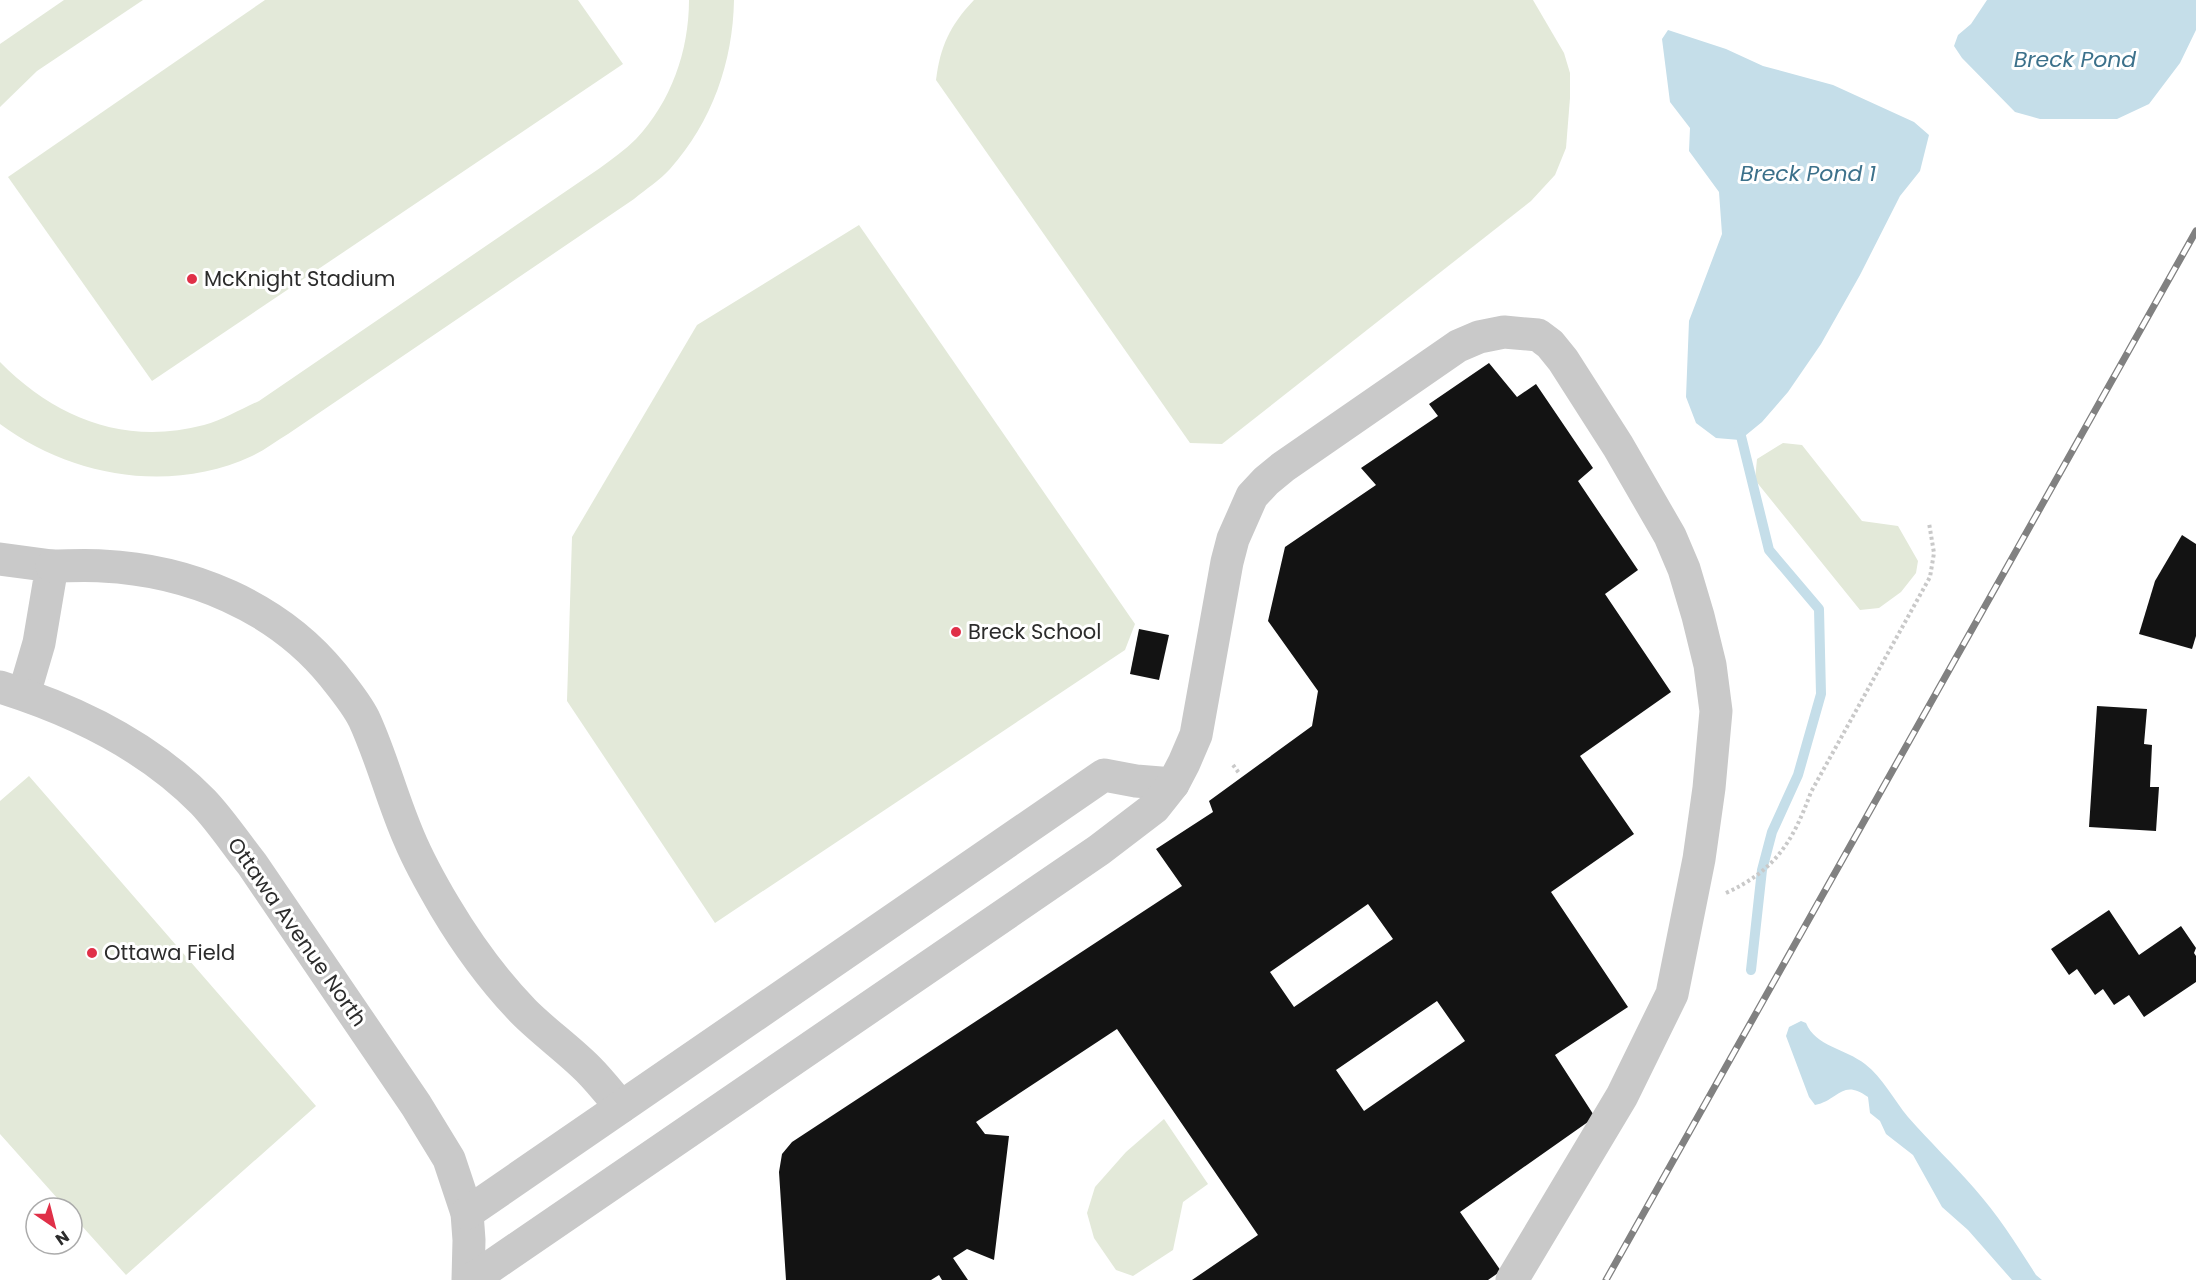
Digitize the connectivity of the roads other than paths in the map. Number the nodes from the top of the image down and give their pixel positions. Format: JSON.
{"nodes":[{"id":1,"x":0,"y":559,"type":"edge"},
{"id":2,"x":52,"y":566,"type":"junction"},
{"id":3,"x":12,"y":691,"type":"edge"},
{"id":4,"x":1173,"y":784,"type":"junction"},
{"id":5,"x":621,"y":1107,"type":"junction"},
{"id":6,"x":466,"y":1213,"type":"junction"},
{"id":7,"x":470,"y":1280,"type":"edge"},
{"id":8,"x":1512,"y":1280,"type":"edge"}],
"edges":[{"from":1,"to":2,"type":"street"},
{"from":2,"to":3,"type":"street"},
{"from":2,"to":5,"type":"street"},
{"from":3,"to":6,"type":"street","name":"Ottawa Avenue North"},
{"from":4,"to":5,"type":"street"},
{"from":4,"to":7,"type":"street"},
{"from":4,"to":8,"type":"street"},
{"from":5,"to":6,"type":"street"},
{"from":6,"to":7,"type":"street","name":"Ottawa Avenue North"}]}
